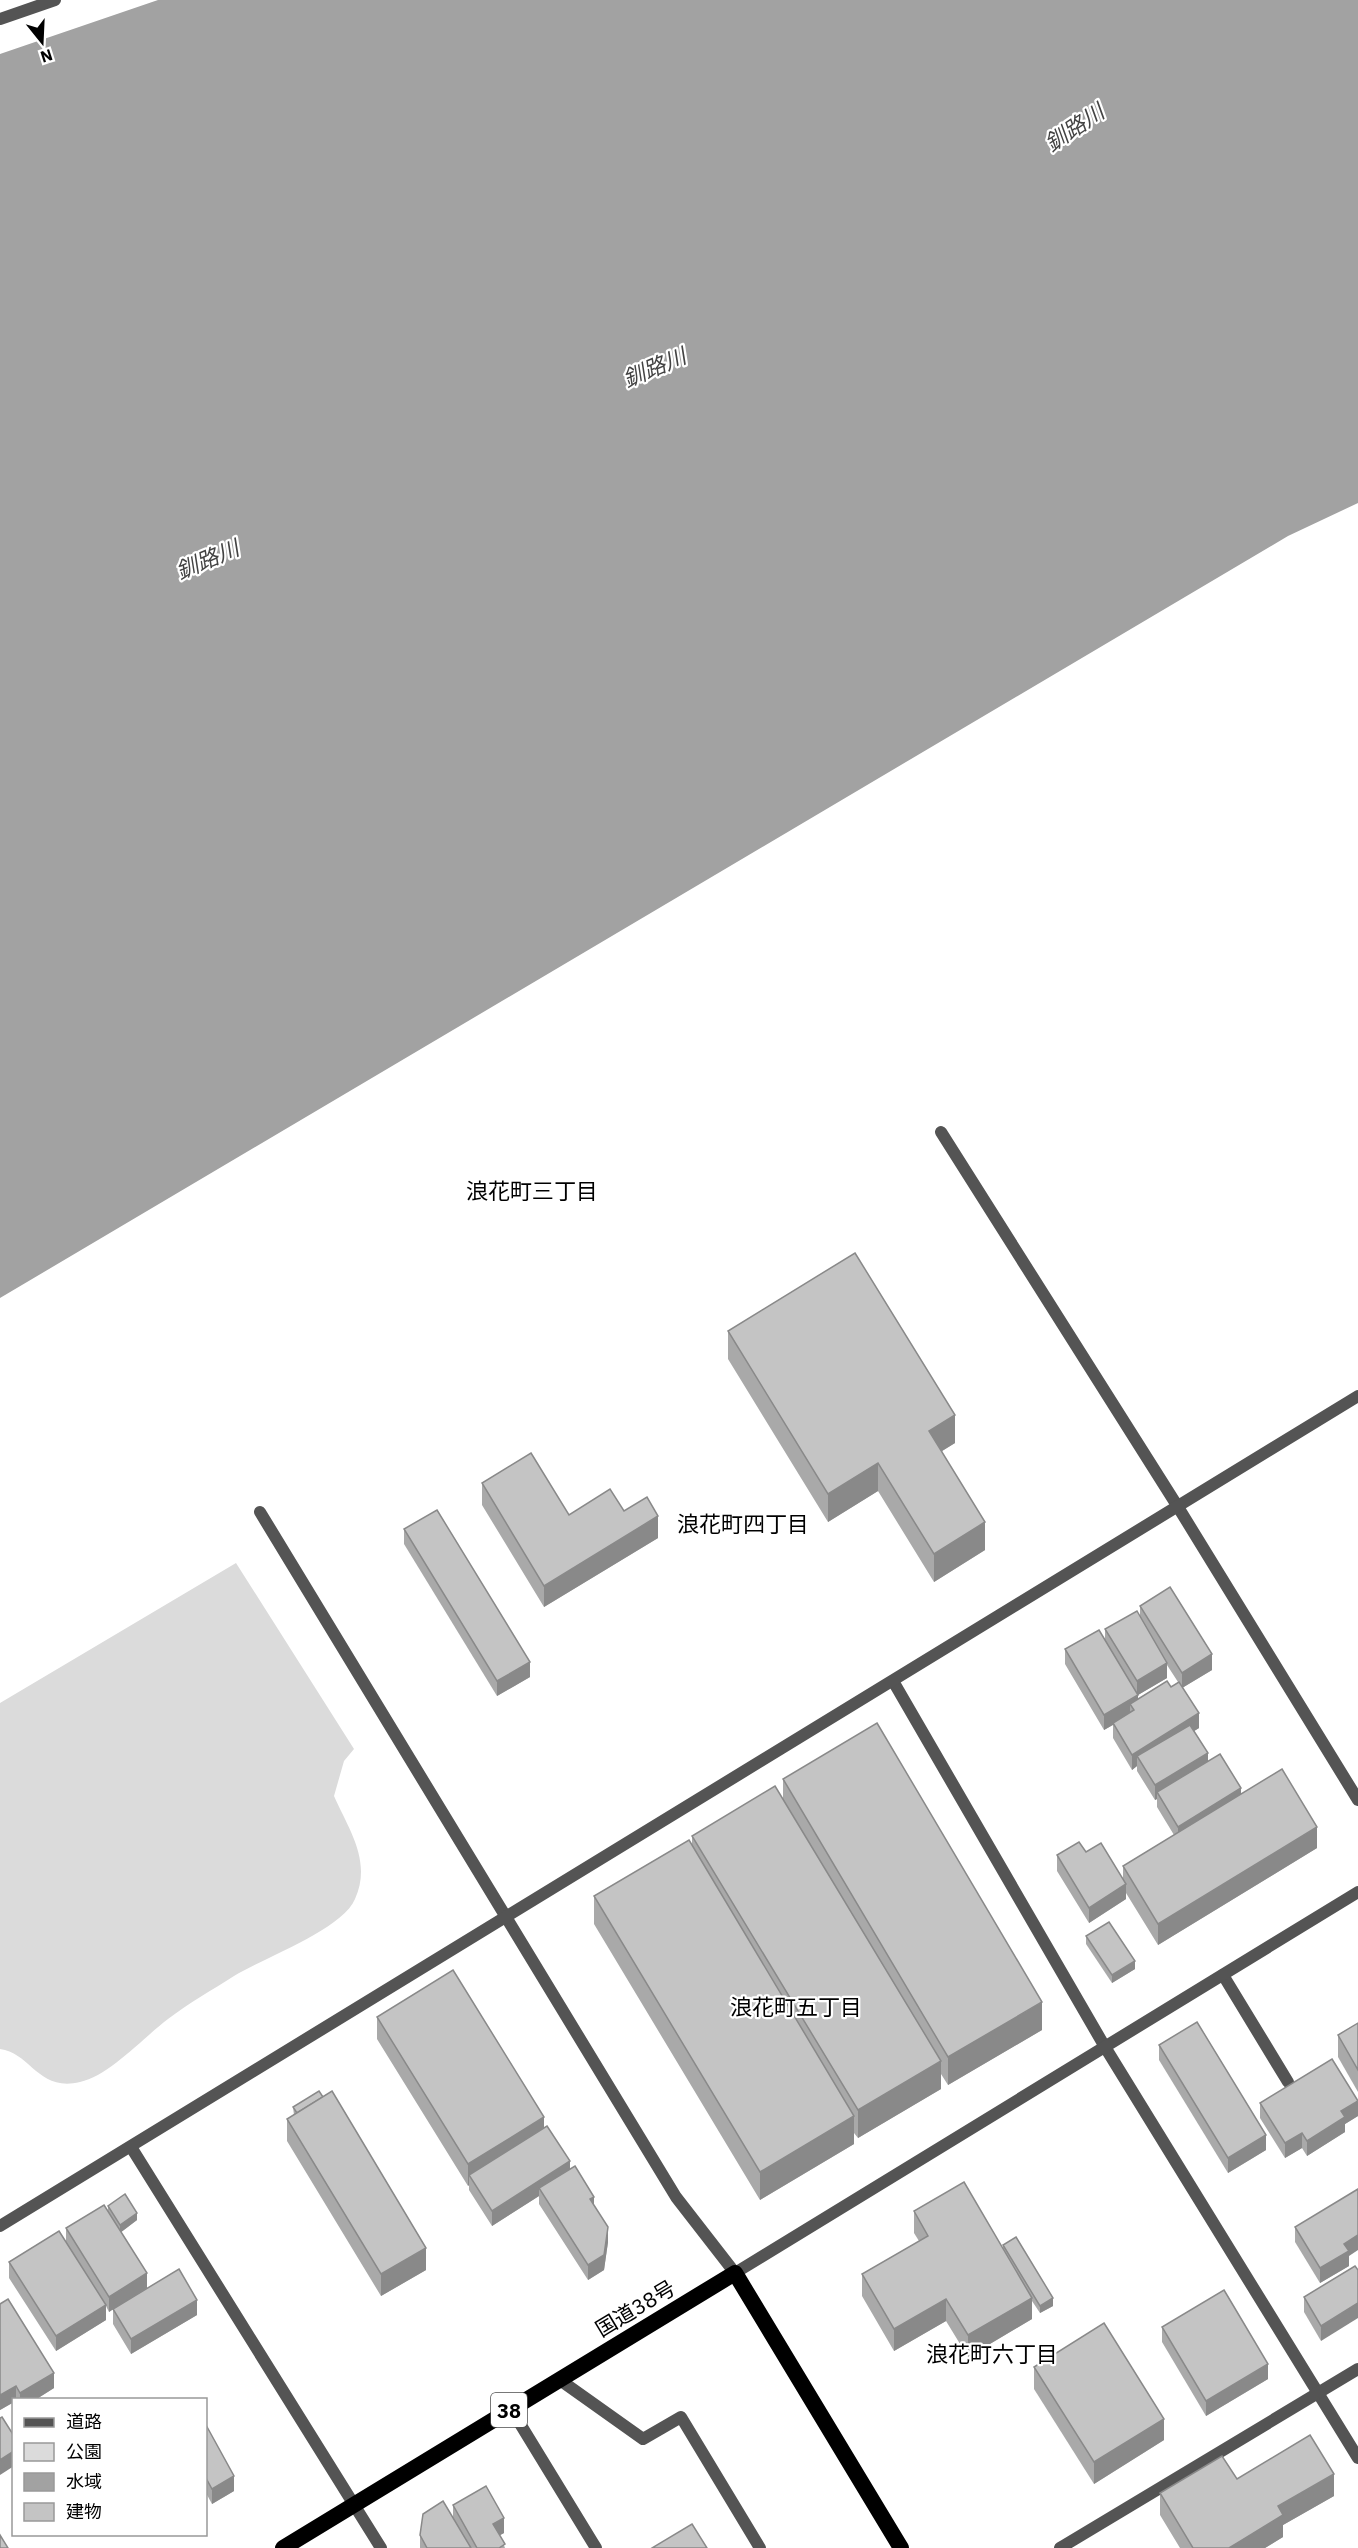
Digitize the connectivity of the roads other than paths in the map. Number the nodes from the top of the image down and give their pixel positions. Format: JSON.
{"nodes":[{"id":1,"x":55,"y":0,"type":"edge"},
{"id":2,"x":0,"y":19,"type":"edge"},
{"id":3,"x":941,"y":1132,"type":"dead end"},
{"id":4,"x":1358,"y":1396,"type":"edge"},
{"id":5,"x":1178,"y":1507,"type":"junction"},
{"id":6,"x":260,"y":1512,"type":"dead end"},
{"id":7,"x":893,"y":1681,"type":"junction"},
{"id":8,"x":1358,"y":1800,"type":"edge"},
{"id":9,"x":1358,"y":1892,"type":"edge"},
{"id":10,"x":506,"y":1918,"type":"junction"},
{"id":11,"x":1223,"y":1975,"type":"junction"},
{"id":12,"x":1105,"y":2047,"type":"junction"},
{"id":13,"x":1288,"y":2082,"type":"dead end"},
{"id":14,"x":131,"y":2147,"type":"junction"},
{"id":15,"x":0,"y":2226,"type":"edge"},
{"id":16,"x":735,"y":2273,"type":"junction"},
{"id":17,"x":1358,"y":2369,"type":"edge"},
{"id":18,"x":560,"y":2380,"type":"junction"},
{"id":19,"x":1318,"y":2391,"type":"junction"},
{"id":20,"x":511,"y":2409,"type":"junction"},
{"id":21,"x":1358,"y":2458,"type":"edge"},
{"id":22,"x":355,"y":2505,"type":"junction"},
{"id":23,"x":283,"y":2548,"type":"edge"},
{"id":24,"x":381,"y":2548,"type":"edge"},
{"id":25,"x":596,"y":2548,"type":"edge"},
{"id":26,"x":760,"y":2548,"type":"edge"},
{"id":27,"x":901,"y":2548,"type":"edge"},
{"id":28,"x":1060,"y":2548,"type":"edge"}],
"edges":[{"from":1,"to":2,"type":"street"},
{"from":3,"to":5,"type":"street"},
{"from":4,"to":5,"type":"street"},
{"from":5,"to":7,"type":"street"},
{"from":5,"to":8,"type":"street"},
{"from":6,"to":10,"type":"street"},
{"from":7,"to":10,"type":"street"},
{"from":7,"to":12,"type":"street"},
{"from":9,"to":11,"type":"street"},
{"from":10,"to":14,"type":"street"},
{"from":10,"to":16,"type":"street"},
{"from":11,"to":12,"type":"street"},
{"from":11,"to":13,"type":"street"},
{"from":12,"to":16,"type":"street"},
{"from":12,"to":19,"type":"street"},
{"from":14,"to":15,"type":"street"},
{"from":14,"to":22,"type":"street"},
{"from":16,"to":18,"type":"highway","name":"国道38号","number":"38"},
{"from":16,"to":27,"type":"highway"},
{"from":17,"to":19,"type":"street"},
{"from":18,"to":20,"type":"highway","name":"国道38号","number":"38"},
{"from":18,"to":26,"type":"street"},
{"from":19,"to":21,"type":"street"},
{"from":19,"to":28,"type":"street"},
{"from":20,"to":22,"type":"highway","name":"国道38号","number":"38"},
{"from":20,"to":25,"type":"street"},
{"from":22,"to":23,"type":"highway","name":"国道38号","number":"38"},
{"from":22,"to":24,"type":"street"}]}
